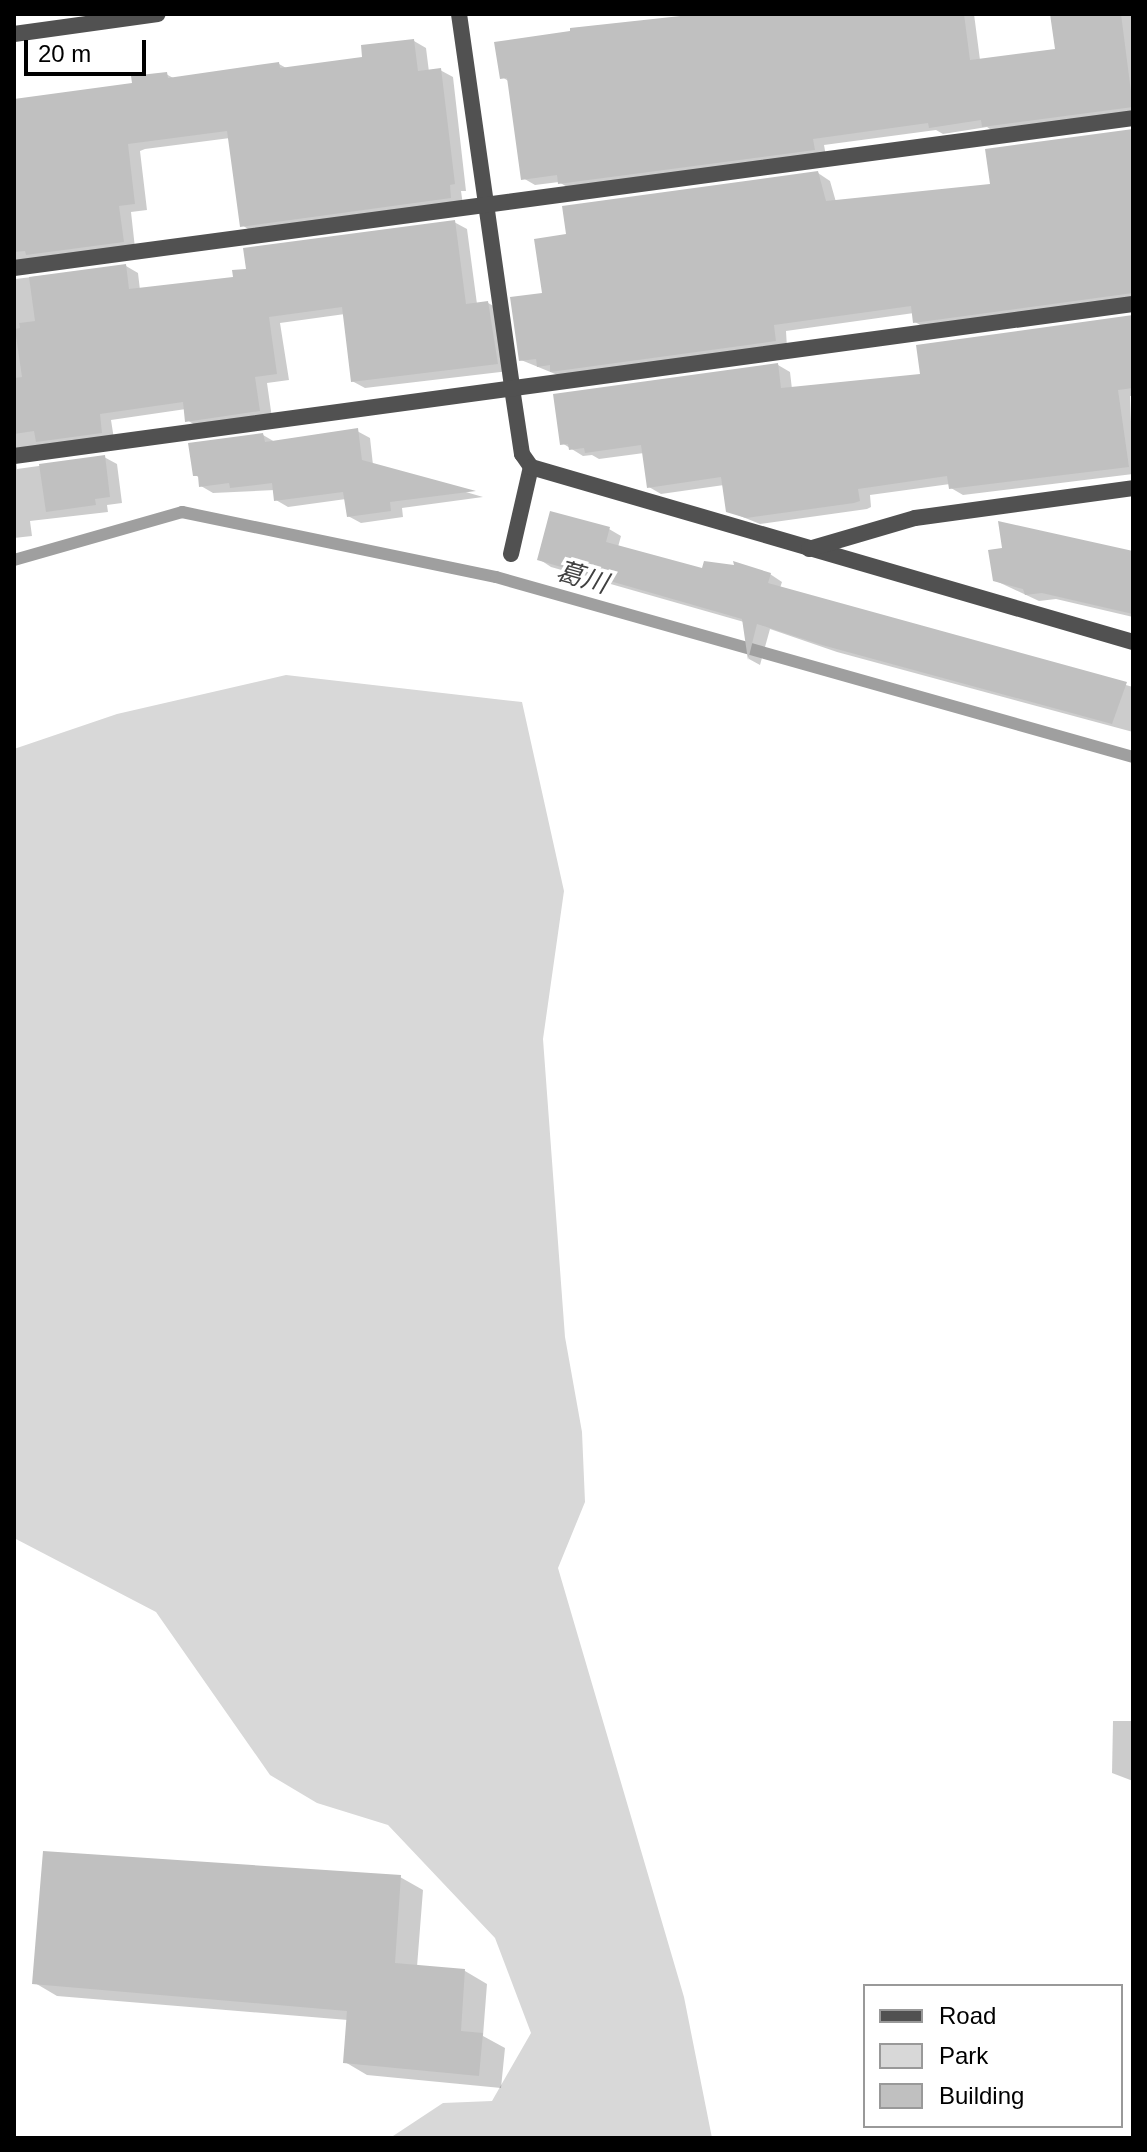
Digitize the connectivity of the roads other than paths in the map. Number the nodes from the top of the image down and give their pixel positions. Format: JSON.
{"nodes":[{"id":1,"x":158,"y":14,"type":"edge"},
{"id":2,"x":459,"y":14,"type":"edge"},
{"id":3,"x":14,"y":34,"type":"edge"},
{"id":4,"x":1133,"y":118,"type":"edge"},
{"id":5,"x":486,"y":205,"type":"junction"},
{"id":6,"x":14,"y":268,"type":"edge"},
{"id":7,"x":1133,"y":304,"type":"edge"},
{"id":8,"x":512,"y":388,"type":"junction"},
{"id":9,"x":14,"y":456,"type":"edge"},
{"id":10,"x":531,"y":467,"type":"junction"},
{"id":11,"x":1133,"y":488,"type":"edge"},
{"id":12,"x":808,"y":550,"type":"junction"},
{"id":13,"x":511,"y":554,"type":"dead end"},
{"id":14,"x":1133,"y":642,"type":"edge"}],
"edges":[{"from":1,"to":3,"type":"street"},
{"from":2,"to":5,"type":"street"},
{"from":4,"to":5,"type":"street"},
{"from":5,"to":6,"type":"street"},
{"from":5,"to":8,"type":"street"},
{"from":7,"to":8,"type":"street"},
{"from":8,"to":9,"type":"street"},
{"from":8,"to":10,"type":"street"},
{"from":10,"to":12,"type":"street"},
{"from":10,"to":13,"type":"street"},
{"from":11,"to":12,"type":"street"},
{"from":12,"to":14,"type":"street"}]}
